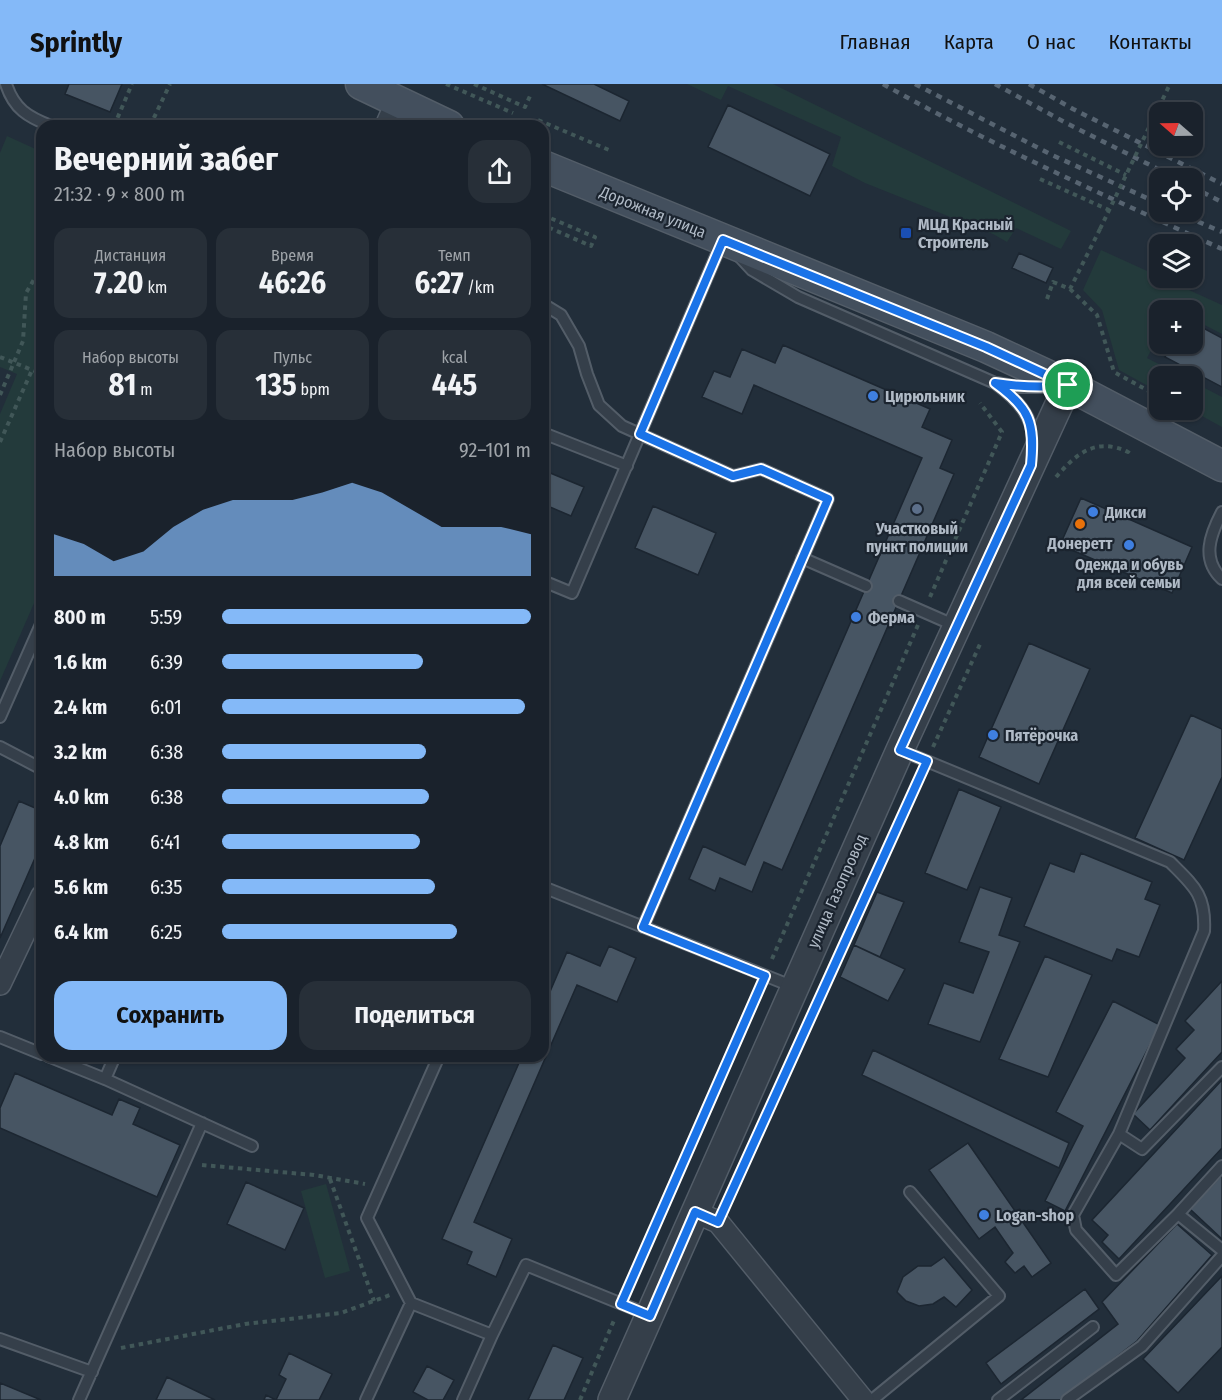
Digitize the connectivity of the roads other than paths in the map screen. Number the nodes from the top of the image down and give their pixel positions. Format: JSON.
{"nodes":[{"id":1,"x":6,"y":84,"type":"edge"},
{"id":2,"x":361,"y":84,"type":"edge"},
{"id":3,"x":391,"y":114,"type":"edge"},
{"id":4,"x":38,"y":120,"type":"edge"},
{"id":5,"x":420,"y":120,"type":"edge"},
{"id":6,"x":549,"y":168,"type":"edge"},
{"id":7,"x":723,"y":240,"type":"junction"},
{"id":8,"x":549,"y":308,"type":"edge"},
{"id":9,"x":995,"y":383,"type":"junction"},
{"id":10,"x":1068,"y":385,"type":"junction"},
{"id":11,"x":640,"y":434,"type":"junction"},
{"id":12,"x":549,"y":435,"type":"edge"},
{"id":13,"x":1031,"y":465,"type":"junction"},
{"id":14,"x":627,"y":466,"type":"junction"},
{"id":15,"x":1222,"y":466,"type":"edge"},
{"id":16,"x":1222,"y":512,"type":"edge"},
{"id":17,"x":802,"y":558,"type":"junction"},
{"id":18,"x":1222,"y":579,"type":"edge"},
{"id":19,"x":549,"y":583,"type":"edge"},
{"id":20,"x":866,"y":586,"type":"dead end"},
{"id":21,"x":899,"y":601,"type":"dead end"},
{"id":22,"x":956,"y":626,"type":"junction"},
{"id":23,"x":36,"y":636,"type":"edge"},
{"id":24,"x":0,"y":717,"type":"edge"},
{"id":25,"x":0,"y":747,"type":"edge"},
{"id":26,"x":900,"y":750,"type":"junction"},
{"id":27,"x":36,"y":766,"type":"edge"},
{"id":28,"x":549,"y":889,"type":"edge"},
{"id":29,"x":36,"y":909,"type":"edge"},
{"id":30,"x":643,"y":927,"type":"junction"},
{"id":31,"x":0,"y":984,"type":"edge"},
{"id":32,"x":794,"y":987,"type":"junction"},
{"id":33,"x":0,"y":1037,"type":"edge"},
{"id":34,"x":36,"y":1052,"type":"edge"},
{"id":35,"x":63,"y":1062,"type":"edge"},
{"id":36,"x":113,"y":1062,"type":"edge"},
{"id":37,"x":436,"y":1062,"type":"edge"},
{"id":38,"x":1222,"y":1067,"type":"edge"},
{"id":39,"x":105,"y":1079,"type":"junction"},
{"id":40,"x":202,"y":1123,"type":"junction"},
{"id":41,"x":1119,"y":1134,"type":"junction"},
{"id":42,"x":252,"y":1146,"type":"dead end"},
{"id":43,"x":1222,"y":1166,"type":"edge"},
{"id":44,"x":910,"y":1192,"type":"dead end"},
{"id":45,"x":695,"y":1212,"type":"junction"},
{"id":46,"x":1178,"y":1214,"type":"junction"},
{"id":47,"x":1222,"y":1250,"type":"edge"},
{"id":48,"x":1222,"y":1256,"type":"edge"},
{"id":49,"x":411,"y":1304,"type":"junction"},
{"id":50,"x":650,"y":1316,"type":"junction"},
{"id":51,"x":1094,"y":1327,"type":"dead end"},
{"id":52,"x":492,"y":1335,"type":"junction"},
{"id":53,"x":0,"y":1339,"type":"edge"},
{"id":54,"x":92,"y":1372,"type":"junction"},
{"id":55,"x":79,"y":1400,"type":"edge"},
{"id":56,"x":366,"y":1400,"type":"edge"},
{"id":57,"x":463,"y":1400,"type":"edge"},
{"id":58,"x":612,"y":1400,"type":"edge"},
{"id":59,"x":863,"y":1400,"type":"edge"},
{"id":60,"x":872,"y":1400,"type":"edge"},
{"id":61,"x":998,"y":1400,"type":"edge"},
{"id":62,"x":1067,"y":1400,"type":"edge"}],
"edges":[{"from":1,"to":4,"type":"lane"},
{"from":2,"to":3,"type":"main road"},
{"from":3,"to":5,"type":"main road"},
{"from":6,"to":7,"type":"main road","name":"Дорожная улица"},
{"from":7,"to":9,"type":"lane"},
{"from":7,"to":10,"type":"main road","name":"Дорожная улица"},
{"from":7,"to":11,"type":"lane"},
{"from":8,"to":11,"type":"lane"},
{"from":9,"to":10,"type":"lane"},
{"from":9,"to":13,"type":"lane"},
{"from":10,"to":13,"type":"street","name":"улица Газопровод"},
{"from":10,"to":15,"type":"main road","name":"Дорожная улица"},
{"from":11,"to":14,"type":"lane"},
{"from":11,"to":17,"type":"lane"},
{"from":12,"to":14,"type":"lane"},
{"from":13,"to":22,"type":"street","name":"улица Газопровод"},
{"from":14,"to":19,"type":"lane"},
{"from":16,"to":18,"type":"lane"},
{"from":17,"to":20,"type":"lane"},
{"from":17,"to":30,"type":"lane"},
{"from":21,"to":22,"type":"lane"},
{"from":22,"to":26,"type":"street","name":"улица Газопровод"},
{"from":23,"to":24,"type":"lane"},
{"from":25,"to":27,"type":"lane"},
{"from":26,"to":32,"type":"street","name":"улица Газопровод"},
{"from":26,"to":41,"type":"lane"},
{"from":28,"to":30,"type":"lane"},
{"from":29,"to":31,"type":"street"},
{"from":30,"to":32,"type":"lane"},
{"from":32,"to":45,"type":"street","name":"улица Газопровод"},
{"from":33,"to":34,"type":"lane"},
{"from":35,"to":39,"type":"lane"},
{"from":36,"to":39,"type":"lane"},
{"from":37,"to":49,"type":"lane"},
{"from":38,"to":41,"type":"lane"},
{"from":39,"to":40,"type":"lane"},
{"from":40,"to":42,"type":"lane"},
{"from":40,"to":54,"type":"lane"},
{"from":41,"to":46,"type":"lane"},
{"from":43,"to":46,"type":"lane"},
{"from":44,"to":60,"type":"lane"},
{"from":45,"to":50,"type":"street","name":"улица Газопровод"},
{"from":45,"to":59,"type":"street"},
{"from":46,"to":47,"type":"lane"},
{"from":48,"to":62,"type":"lane"},
{"from":49,"to":52,"type":"lane"},
{"from":49,"to":56,"type":"lane"},
{"from":50,"to":52,"type":"lane"},
{"from":50,"to":58,"type":"street","name":"улица Газопровод"},
{"from":51,"to":61,"type":"lane"},
{"from":52,"to":57,"type":"lane"},
{"from":53,"to":54,"type":"lane"},
{"from":54,"to":55,"type":"lane"}]}
